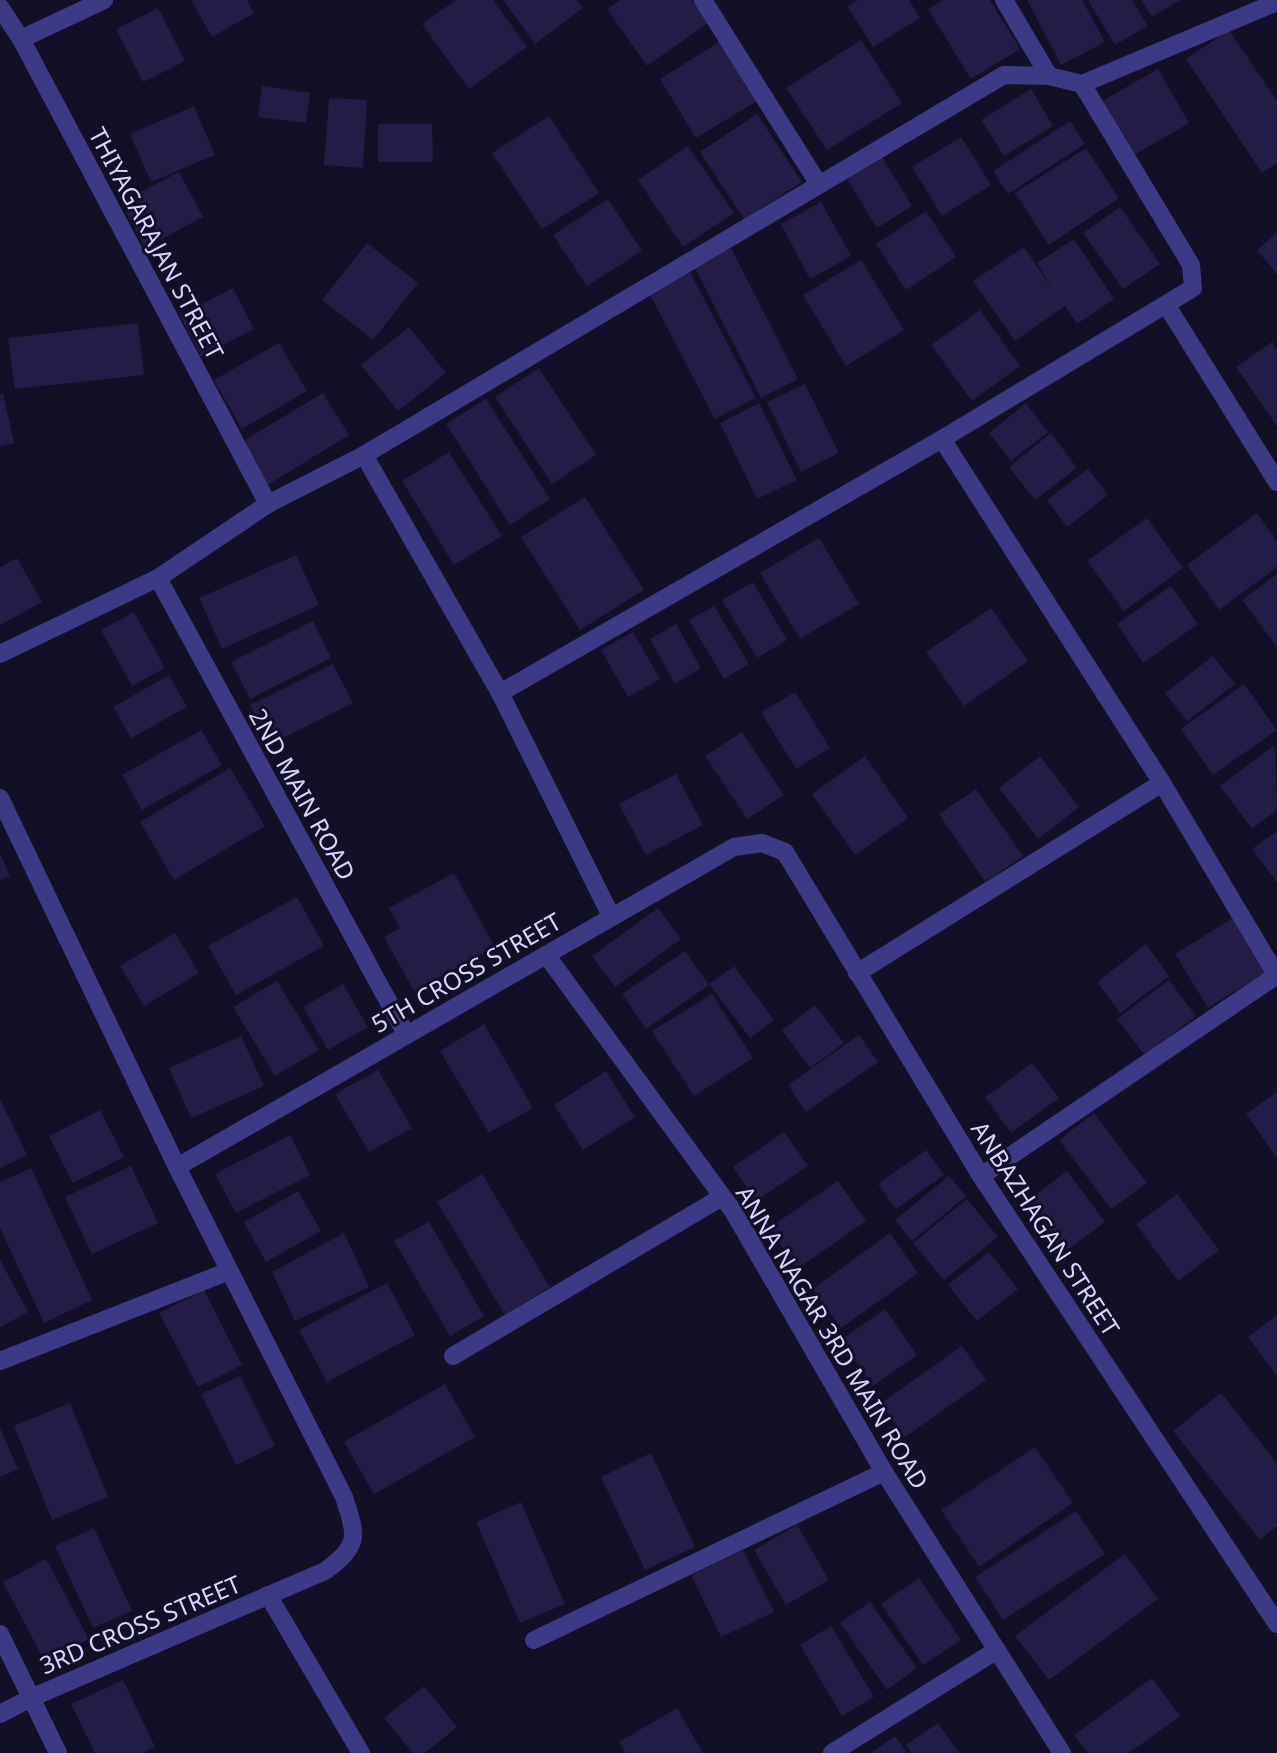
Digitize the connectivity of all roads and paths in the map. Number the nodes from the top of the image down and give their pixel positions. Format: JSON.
{"nodes":[{"id":1,"x":104,"y":0,"type":"edge"},
{"id":2,"x":702,"y":0,"type":"edge"},
{"id":3,"x":1004,"y":0,"type":"edge"},
{"id":4,"x":1277,"y":2,"type":"edge"},
{"id":5,"x":0,"y":7,"type":"edge"},
{"id":6,"x":21,"y":38,"type":"junction"},
{"id":7,"x":1049,"y":76,"type":"junction"},
{"id":8,"x":1082,"y":84,"type":"junction"},
{"id":9,"x":818,"y":183,"type":"junction"},
{"id":10,"x":1167,"y":306,"type":"junction"},
{"id":11,"x":942,"y":439,"type":"junction"},
{"id":12,"x":364,"y":455,"type":"junction"},
{"id":13,"x":1277,"y":482,"type":"edge"},
{"id":14,"x":268,"y":504,"type":"junction"},
{"id":15,"x":158,"y":578,"type":"junction"},
{"id":16,"x":0,"y":654,"type":"edge"},
{"id":17,"x":500,"y":693,"type":"junction"},
{"id":18,"x":1162,"y":783,"type":"junction"},
{"id":19,"x":0,"y":798,"type":"edge"},
{"id":20,"x":785,"y":852,"type":"joint"},
{"id":21,"x":611,"y":916,"type":"junction"},
{"id":22,"x":547,"y":956,"type":"junction"},
{"id":23,"x":857,"y":973,"type":"junction"},
{"id":24,"x":1277,"y":975,"type":"edge"},
{"id":25,"x":406,"y":1034,"type":"junction"},
{"id":26,"x":177,"y":1167,"type":"junction"},
{"id":27,"x":981,"y":1176,"type":"junction"},
{"id":28,"x":722,"y":1197,"type":"junction"},
{"id":29,"x":229,"y":1271,"type":"junction"},
{"id":30,"x":453,"y":1356,"type":"dead end"},
{"id":31,"x":0,"y":1361,"type":"edge"},
{"id":32,"x":884,"y":1472,"type":"junction"},
{"id":33,"x":268,"y":1595,"type":"junction"},
{"id":34,"x":1277,"y":1624,"type":"edge"},
{"id":35,"x":0,"y":1634,"type":"edge"},
{"id":36,"x":534,"y":1640,"type":"dead end"},
{"id":37,"x":997,"y":1650,"type":"junction"},
{"id":38,"x":31,"y":1698,"type":"junction"},
{"id":39,"x":0,"y":1714,"type":"edge"},
{"id":40,"x":58,"y":1753,"type":"edge"},
{"id":41,"x":361,"y":1753,"type":"edge"},
{"id":42,"x":832,"y":1753,"type":"edge"},
{"id":43,"x":1062,"y":1753,"type":"edge"}],
"edges":[{"from":1,"to":6,"type":"street"},
{"from":2,"to":9,"type":"street"},
{"from":3,"to":7,"type":"street"},
{"from":4,"to":8,"type":"street"},
{"from":5,"to":6,"type":"street","name":"THIYAGARAJAN STREET"},
{"from":6,"to":14,"type":"street","name":"THIYAGARAJAN STREET"},
{"from":7,"to":8,"type":"street"},
{"from":7,"to":9,"type":"street"},
{"from":8,"to":10,"type":"street"},
{"from":9,"to":12,"type":"street"},
{"from":10,"to":11,"type":"street"},
{"from":10,"to":13,"type":"street"},
{"from":11,"to":17,"type":"street"},
{"from":11,"to":18,"type":"street"},
{"from":12,"to":14,"type":"street"},
{"from":12,"to":17,"type":"street"},
{"from":14,"to":15,"type":"street"},
{"from":15,"to":16,"type":"street"},
{"from":15,"to":25,"type":"street","name":"2ND MAIN ROAD"},
{"from":17,"to":21,"type":"street"},
{"from":18,"to":23,"type":"street"},
{"from":18,"to":24,"type":"street"},
{"from":19,"to":26,"type":"street","name":"3RD CROSS STREET"},
{"from":20,"to":21,"type":"street","name":"5TH CROSS STREET"},
{"from":20,"to":23,"type":"street","name":"ANBAZHAGAN STREET"},
{"from":21,"to":22,"type":"street","name":"5TH CROSS STREET"},
{"from":22,"to":25,"type":"street","name":"5TH CROSS STREET"},
{"from":22,"to":28,"type":"street","name":"ANNA NAGAR 3RD MAIN ROAD"},
{"from":23,"to":27,"type":"street","name":"ANBAZHAGAN STREET"},
{"from":24,"to":27,"type":"street"},
{"from":25,"to":26,"type":"street","name":"5TH CROSS STREET"},
{"from":26,"to":29,"type":"street","name":"3RD CROSS STREET"},
{"from":27,"to":34,"type":"street","name":"ANBAZHAGAN STREET"},
{"from":28,"to":30,"type":"street"},
{"from":28,"to":32,"type":"street","name":"ANNA NAGAR 3RD MAIN ROAD"},
{"from":29,"to":31,"type":"street"},
{"from":29,"to":33,"type":"street","name":"3RD CROSS STREET"},
{"from":32,"to":36,"type":"street"},
{"from":32,"to":37,"type":"street","name":"ANNA NAGAR 3RD MAIN ROAD"},
{"from":33,"to":38,"type":"street","name":"3RD CROSS STREET"},
{"from":33,"to":41,"type":"street"},
{"from":35,"to":38,"type":"street"},
{"from":37,"to":42,"type":"street"},
{"from":37,"to":43,"type":"street","name":"ANNA NAGAR 3RD MAIN ROAD"},
{"from":38,"to":39,"type":"street","name":"3RD CROSS STREET"},
{"from":38,"to":40,"type":"street"}]}
